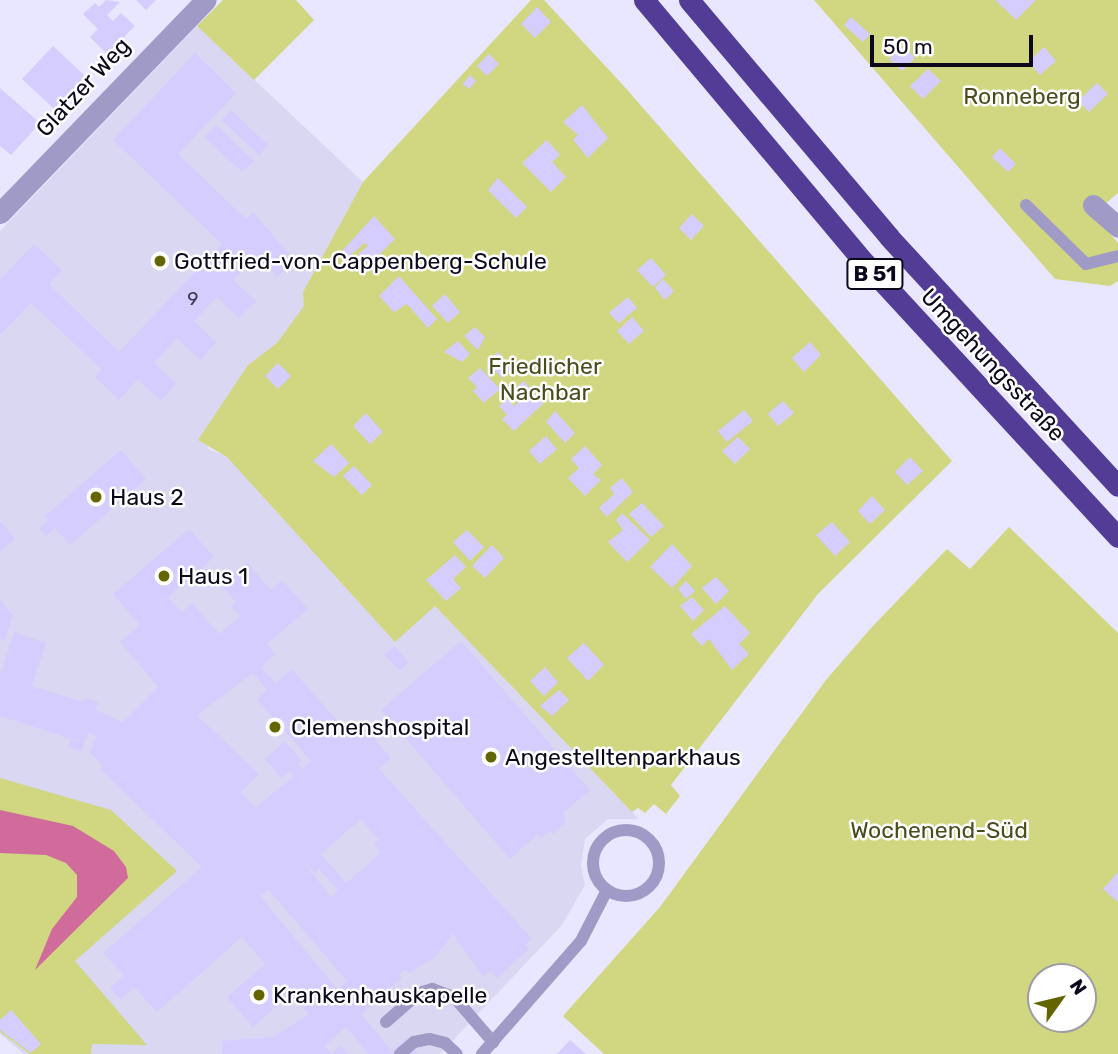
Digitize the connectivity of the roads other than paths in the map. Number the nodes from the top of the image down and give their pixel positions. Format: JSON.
{"nodes":[{"id":1,"x":206,"y":0,"type":"edge"},
{"id":2,"x":644,"y":0,"type":"edge"},
{"id":3,"x":689,"y":0,"type":"edge"},
{"id":4,"x":1026,"y":205,"type":"dead end"},
{"id":5,"x":1094,"y":205,"type":"dead end"},
{"id":6,"x":0,"y":213,"type":"edge"},
{"id":7,"x":1118,"y":228,"type":"edge"},
{"id":8,"x":1118,"y":256,"type":"edge"},
{"id":9,"x":1118,"y":486,"type":"edge"},
{"id":10,"x":1118,"y":537,"type":"edge"},
{"id":11,"x":607,"y":890,"type":"junction"},
{"id":12,"x":386,"y":1022,"type":"dead end"},
{"id":13,"x":493,"y":1042,"type":"junction"},
{"id":14,"x":400,"y":1054,"type":"edge"},
{"id":15,"x":457,"y":1054,"type":"edge"},
{"id":16,"x":482,"y":1054,"type":"edge"}],
"edges":[{"from":1,"to":6,"type":"street","name":"Glatzer Weg"},
{"from":2,"to":10,"type":"highway","name":"Umgehungsstraße","number":"B 51"},
{"from":3,"to":9,"type":"highway","name":"Umgehungsstraße","number":"B 51"},
{"from":4,"to":8,"type":"lane"},
{"from":5,"to":7,"type":"street"},
{"from":11,"to":11,"type":"lane"},
{"from":11,"to":13,"type":"lane"},
{"from":12,"to":13,"type":"lane"},
{"from":13,"to":16,"type":"lane"},
{"from":14,"to":15,"type":"lane"}]}
